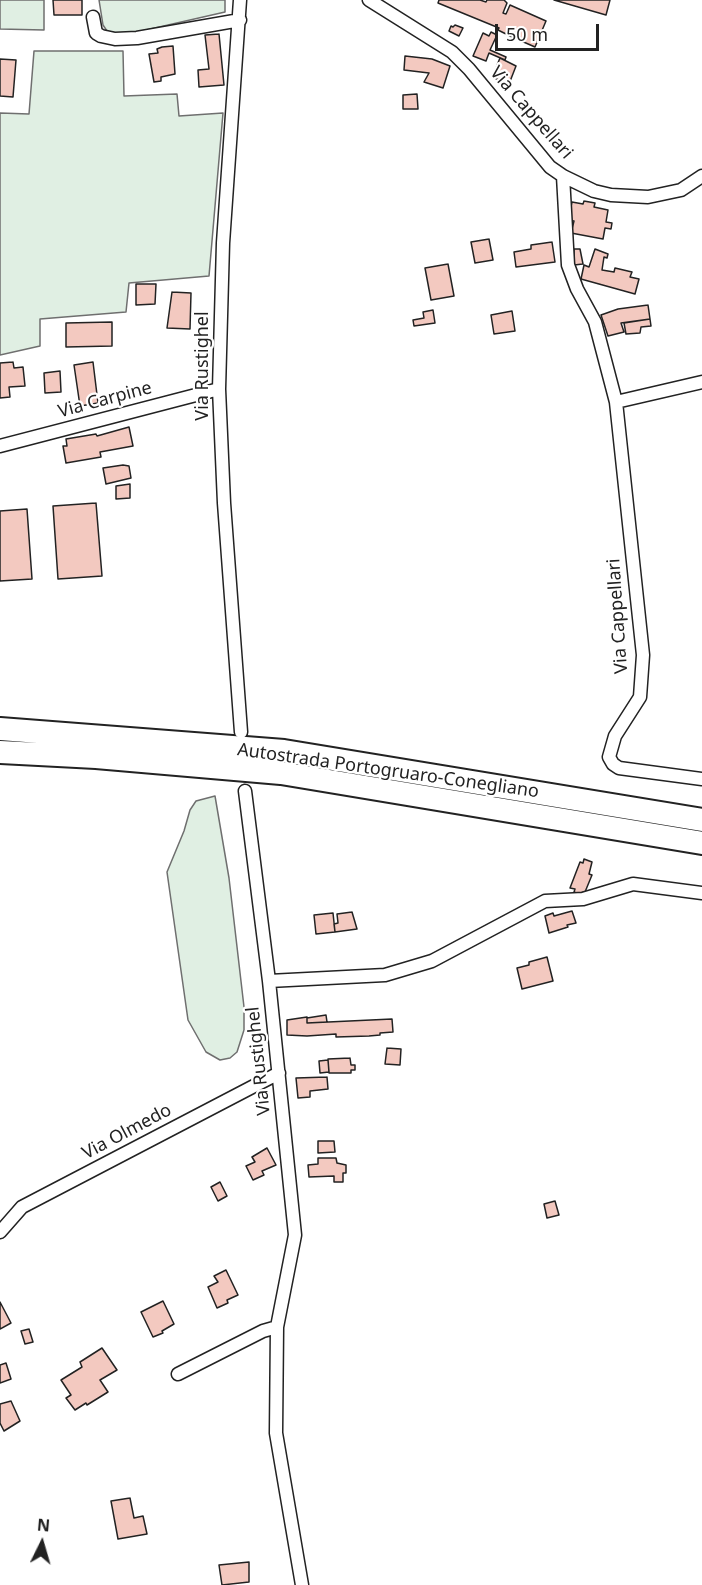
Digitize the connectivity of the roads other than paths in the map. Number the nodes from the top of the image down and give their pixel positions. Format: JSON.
{"nodes":[{"id":1,"x":240,"y":0,"type":"edge"},
{"id":2,"x":369,"y":0,"type":"edge"},
{"id":3,"x":93,"y":17,"type":"dead end"},
{"id":4,"x":240,"y":20,"type":"junction"},
{"id":5,"x":563,"y":176,"type":"junction"},
{"id":6,"x":702,"y":176,"type":"edge"},
{"id":7,"x":702,"y":381,"type":"edge"},
{"id":8,"x":219,"y":389,"type":"junction"},
{"id":9,"x":616,"y":402,"type":"junction"},
{"id":10,"x":0,"y":446,"type":"edge"},
{"id":11,"x":0,"y":729,"type":"edge"},
{"id":12,"x":241,"y":732,"type":"dead end"},
{"id":13,"x":0,"y":752,"type":"edge"},
{"id":14,"x":702,"y":779,"type":"edge"},
{"id":15,"x":245,"y":791,"type":"dead end"},
{"id":16,"x":702,"y":820,"type":"edge"},
{"id":17,"x":702,"y":843,"type":"edge"},
{"id":18,"x":702,"y":893,"type":"edge"},
{"id":19,"x":269,"y":981,"type":"junction"},
{"id":20,"x":279,"y":1073,"type":"junction"},
{"id":21,"x":0,"y":1232,"type":"edge"},
{"id":22,"x":277,"y":1327,"type":"junction"},
{"id":23,"x":178,"y":1374,"type":"dead end"},
{"id":24,"x":302,"y":1585,"type":"edge"}],
"edges":[{"from":1,"to":4,"type":"street","name":"Via Rustighel"},
{"from":2,"to":5,"type":"street","name":"Via Cappellari"},
{"from":3,"to":4,"type":"street"},
{"from":4,"to":8,"type":"street","name":"Via Rustighel"},
{"from":5,"to":6,"type":"street"},
{"from":5,"to":9,"type":"street","name":"Via Cappellari"},
{"from":7,"to":9,"type":"street"},
{"from":8,"to":10,"type":"street","name":"Via Carpine"},
{"from":8,"to":12,"type":"street","name":"Via Rustighel"},
{"from":9,"to":14,"type":"street","name":"Via Cappellari"},
{"from":11,"to":16,"type":"highway","name":"Autostrada Portogruaro-Conegliano"},
{"from":13,"to":17,"type":"highway","name":"Autostrada Portogruaro-Conegliano"},
{"from":15,"to":19,"type":"street","name":"Via Rustighel"},
{"from":18,"to":19,"type":"street"},
{"from":19,"to":20,"type":"street","name":"Via Rustighel"},
{"from":20,"to":21,"type":"street","name":"Via Olmedo"},
{"from":20,"to":22,"type":"street","name":"Via Rustighel"},
{"from":22,"to":23,"type":"street"},
{"from":22,"to":24,"type":"street","name":"Via Rustighel"}]}
